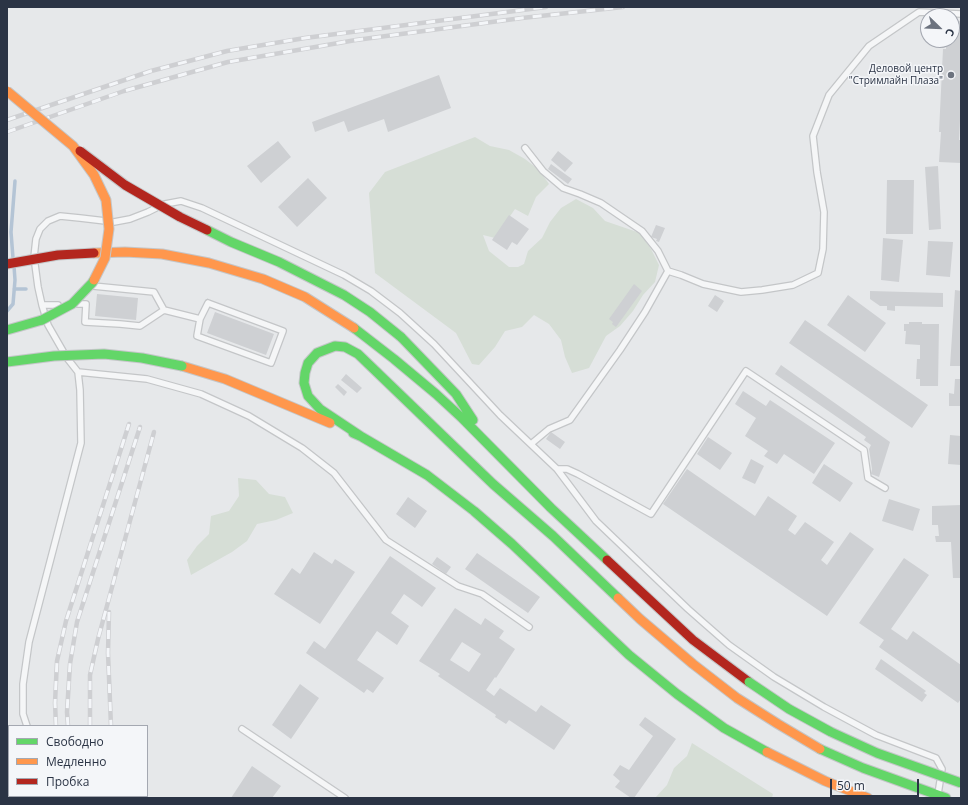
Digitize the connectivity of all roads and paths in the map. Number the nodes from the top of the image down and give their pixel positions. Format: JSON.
{"nodes":[{"id":1,"x":961,"y":14,"type":"edge"},
{"id":2,"x":7,"y":91,"type":"edge"},
{"id":3,"x":71,"y":144,"type":"junction"},
{"id":4,"x":525,"y":148,"type":"dead end"},
{"id":5,"x":7,"y":264,"type":"edge"},
{"id":6,"x":668,"y":270,"type":"junction"},
{"id":7,"x":86,"y":304,"type":"junction"},
{"id":8,"x":42,"y":305,"type":"junction"},
{"id":9,"x":164,"y":310,"type":"junction"},
{"id":10,"x":200,"y":319,"type":"junction"},
{"id":11,"x":7,"y":330,"type":"edge"},
{"id":12,"x":7,"y":362,"type":"edge"},
{"id":13,"x":78,"y":372,"type":"junction"},
{"id":14,"x":362,"y":437,"type":"junction"},
{"id":15,"x":531,"y":444,"type":"junction"},
{"id":16,"x":493,"y":449,"type":"junction"},
{"id":17,"x":557,"y":469,"type":"junction"},
{"id":18,"x":886,"y":488,"type":"dead end"},
{"id":19,"x":551,"y":508,"type":"junction"},
{"id":20,"x":591,"y":557,"type":"dead end"},
{"id":21,"x":601,"y":570,"type":"dead end"},
{"id":22,"x":640,"y":619,"type":"junction"},
{"id":23,"x":529,"y":627,"type":"dead end"},
{"id":24,"x":27,"y":725,"type":"edge"},
{"id":25,"x":242,"y":729,"type":"dead end"},
{"id":26,"x":961,"y":783,"type":"edge"},
{"id":27,"x":942,"y":797,"type":"edge"},
{"id":28,"x":345,"y":798,"type":"edge"},
{"id":29,"x":868,"y":798,"type":"edge"}],
"edges":[{"from":1,"to":6,"type":"lane"},
{"from":2,"to":3,"type":"main road","bridge":true},
{"from":3,"to":11,"type":"main road","bridge":true},
{"from":3,"to":16,"type":"main road","bridge":true},
{"from":4,"to":6,"type":"lane"},
{"from":5,"to":16,"type":"main road","bridge":true},
{"from":6,"to":15,"type":"lane"},
{"from":7,"to":8,"type":"lane"},
{"from":7,"to":9,"type":"lane"},
{"from":7,"to":9,"type":"lane"},
{"from":8,"to":13,"type":"lane"},
{"from":8,"to":15,"type":"lane"},
{"from":9,"to":10,"type":"lane"},
{"from":10,"to":10,"type":"lane"},
{"from":12,"to":14,"type":"main road","bridge":true},
{"from":13,"to":23,"type":"lane"},
{"from":13,"to":24,"type":"lane"},
{"from":14,"to":22,"type":"main road"},
{"from":14,"to":29,"type":"main road"},
{"from":15,"to":17,"type":"lane"},
{"from":16,"to":19,"type":"main road"},
{"from":17,"to":18,"type":"lane"},
{"from":17,"to":27,"type":"lane"},
{"from":19,"to":20,"type":"main road"},
{"from":19,"to":26,"type":"main road","bridge":true},
{"from":21,"to":22,"type":"main road"},
{"from":22,"to":27,"type":"main road"},
{"from":25,"to":28,"type":"lane"}]}
